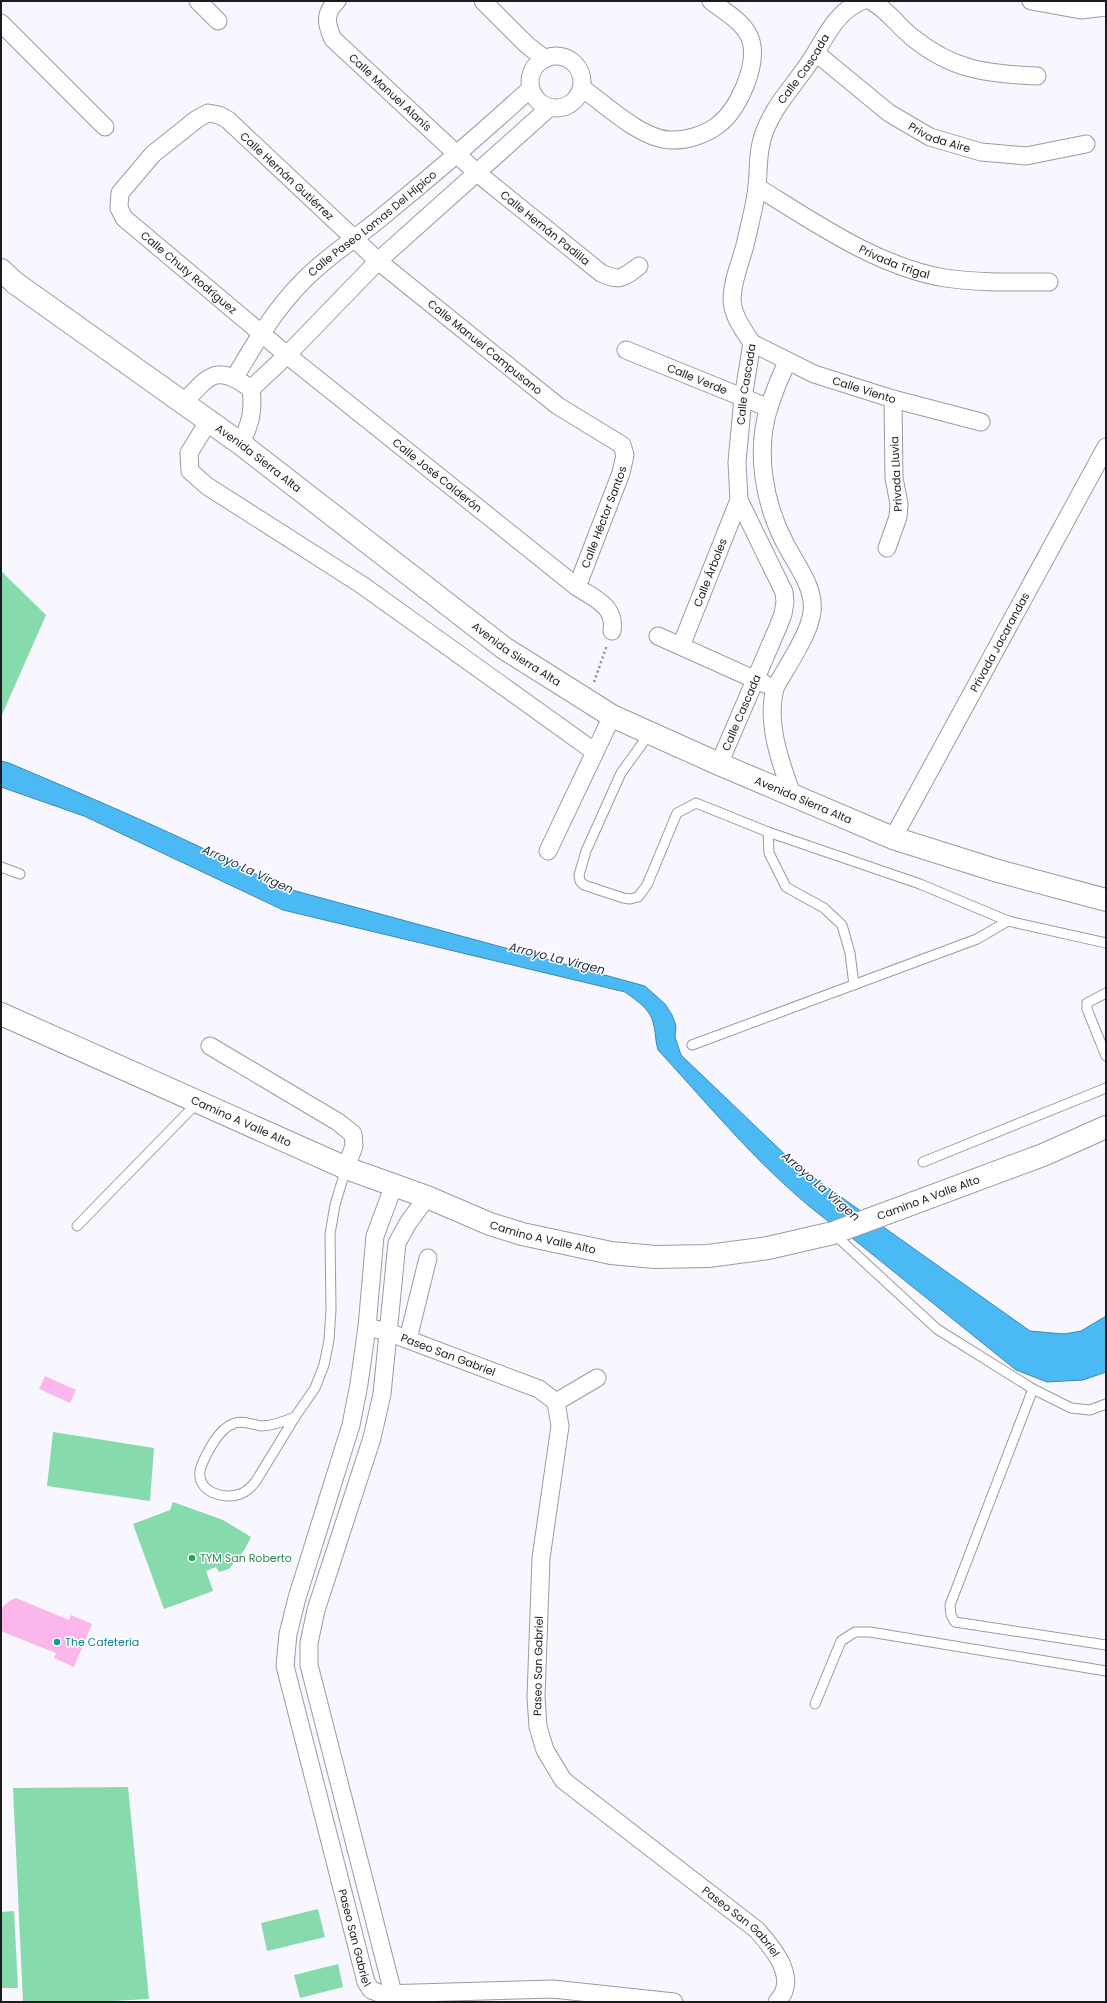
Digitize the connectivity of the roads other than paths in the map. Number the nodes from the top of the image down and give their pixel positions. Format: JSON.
{"nodes":[{"id":1,"x":198,"y":1,"type":"edge"},
{"id":2,"x":337,"y":1,"type":"edge"},
{"id":3,"x":483,"y":1,"type":"edge"},
{"id":4,"x":711,"y":1,"type":"edge"},
{"id":5,"x":862,"y":1,"type":"edge"},
{"id":6,"x":871,"y":1,"type":"edge"},
{"id":7,"x":1031,"y":1,"type":"edge"},
{"id":8,"x":1106,"y":6,"type":"edge"},
{"id":9,"x":218,"y":21,"type":"dead end"},
{"id":10,"x":1,"y":23,"type":"edge"},
{"id":11,"x":816,"y":53,"type":"junction"},
{"id":12,"x":545,"y":59,"type":"junction"},
{"id":13,"x":1037,"y":76,"type":"dead end"},
{"id":14,"x":582,"y":88,"type":"junction"},
{"id":15,"x":530,"y":89,"type":"junction"},
{"id":16,"x":549,"y":108,"type":"junction"},
{"id":17,"x":219,"y":115,"type":"joint"},
{"id":18,"x":105,"y":127,"type":"dead end"},
{"id":19,"x":1086,"y":144,"type":"dead end"},
{"id":20,"x":457,"y":155,"type":"junction"},
{"id":21,"x":476,"y":172,"type":"junction"},
{"id":22,"x":757,"y":187,"type":"junction"},
{"id":23,"x":354,"y":239,"type":"junction"},
{"id":24,"x":378,"y":261,"type":"junction"},
{"id":25,"x":639,"y":266,"type":"dead end"},
{"id":26,"x":1,"y":270,"type":"edge"},
{"id":27,"x":1049,"y":282,"type":"dead end"},
{"id":28,"x":261,"y":332,"type":"junction"},
{"id":29,"x":752,"y":343,"type":"junction"},
{"id":30,"x":626,"y":350,"type":"dead end"},
{"id":31,"x":287,"y":355,"type":"junction"},
{"id":32,"x":787,"y":362,"type":"junction"},
{"id":33,"x":234,"y":377,"type":"junction"},
{"id":34,"x":251,"y":389,"type":"junction"},
{"id":35,"x":743,"y":398,"type":"junction"},
{"id":36,"x":893,"y":399,"type":"junction"},
{"id":37,"x":183,"y":404,"type":"junction"},
{"id":38,"x":769,"y":408,"type":"junction"},
{"id":39,"x":208,"y":422,"type":"junction"},
{"id":40,"x":981,"y":422,"type":"dead end"},
{"id":41,"x":241,"y":444,"type":"junction"},
{"id":42,"x":622,"y":445,"type":"joint"},
{"id":43,"x":1106,"y":447,"type":"edge"},
{"id":44,"x":740,"y":500,"type":"junction"},
{"id":45,"x":887,"y":548,"type":"dead end"},
{"id":46,"x":801,"y":573,"type":"junction"},
{"id":47,"x":780,"y":583,"type":"junction"},
{"id":48,"x":577,"y":587,"type":"junction"},
{"id":49,"x":612,"y":624,"type":"road end"},
{"id":50,"x":658,"y":636,"type":"dead end"},
{"id":51,"x":681,"y":646,"type":"junction"},
{"id":52,"x":755,"y":679,"type":"junction"},
{"id":53,"x":775,"y":688,"type":"junction"},
{"id":54,"x":612,"y":716,"type":"junction"},
{"id":55,"x":650,"y":733,"type":"junction"},
{"id":56,"x":595,"y":752,"type":"junction"},
{"id":57,"x":719,"y":764,"type":"junction"},
{"id":58,"x":792,"y":794,"type":"junction"},
{"id":59,"x":768,"y":832,"type":"junction"},
{"id":60,"x":893,"y":838,"type":"junction"},
{"id":61,"x":548,"y":851,"type":"dead end"},
{"id":62,"x":1,"y":867,"type":"edge"},
{"id":63,"x":20,"y":874,"type":"dead end"},
{"id":64,"x":1106,"y":900,"type":"edge"},
{"id":65,"x":1008,"y":921,"type":"junction"},
{"id":66,"x":1106,"y":943,"type":"edge"},
{"id":67,"x":854,"y":985,"type":"junction"},
{"id":68,"x":1106,"y":993,"type":"edge"},
{"id":69,"x":3,"y":1018,"type":"edge"},
{"id":70,"x":692,"y":1045,"type":"dead end"},
{"id":71,"x":210,"y":1046,"type":"dead end"},
{"id":72,"x":1106,"y":1056,"type":"edge"},
{"id":73,"x":1106,"y":1088,"type":"edge"},
{"id":74,"x":198,"y":1102,"type":"junction"},
{"id":75,"x":1106,"y":1127,"type":"edge"},
{"id":76,"x":923,"y":1162,"type":"dead end"},
{"id":77,"x":346,"y":1168,"type":"junction"},
{"id":78,"x":394,"y":1185,"type":"junction"},
{"id":79,"x":427,"y":1197,"type":"junction"},
{"id":80,"x":77,"y":1226,"type":"dead end"},
{"id":81,"x":836,"y":1232,"type":"junction"},
{"id":82,"x":375,"y":1236,"type":"junction"},
{"id":83,"x":397,"y":1243,"type":"junction"},
{"id":84,"x":428,"y":1258,"type":"dead end"},
{"id":85,"x":367,"y":1327,"type":"junction"},
{"id":86,"x":388,"y":1332,"type":"junction"},
{"id":87,"x":408,"y":1339,"type":"junction"},
{"id":88,"x":597,"y":1378,"type":"dead end"},
{"id":89,"x":1033,"y":1389,"type":"junction"},
{"id":90,"x":556,"y":1402,"type":"junction"},
{"id":91,"x":1106,"y":1404,"type":"edge"},
{"id":92,"x":295,"y":1417,"type":"junction"},
{"id":93,"x":331,"y":1486,"type":"junction"},
{"id":94,"x":353,"y":1494,"type":"junction"},
{"id":95,"x":1106,"y":1645,"type":"edge"},
{"id":96,"x":309,"y":1665,"type":"junction"},
{"id":97,"x":286,"y":1666,"type":"junction"},
{"id":98,"x":1106,"y":1671,"type":"edge"},
{"id":99,"x":815,"y":1704,"type":"dead end"},
{"id":100,"x":348,"y":1814,"type":"junction"},
{"id":101,"x":326,"y":1820,"type":"junction"},
{"id":102,"x":393,"y":1994,"type":"junction"},
{"id":103,"x":674,"y":2002,"type":"edge"},
{"id":104,"x":777,"y":2002,"type":"edge"}],
"edges":[{"from":1,"to":9,"type":"street"},
{"from":2,"to":20,"type":"street","name":"Calle Manuel Alanís"},
{"from":3,"to":12,"type":"street"},
{"from":4,"to":14,"type":"street"},
{"from":5,"to":11,"type":"street","name":"Calle Cascada"},
{"from":6,"to":13,"type":"street"},
{"from":7,"to":8,"type":"street"},
{"from":10,"to":18,"type":"street"},
{"from":11,"to":19,"type":"street","name":"Privada Aire"},
{"from":11,"to":22,"type":"street","name":"Calle Cascada"},
{"from":12,"to":14,"type":"street"},
{"from":12,"to":15,"type":"street"},
{"from":14,"to":16,"type":"street"},
{"from":15,"to":16,"type":"street"},
{"from":15,"to":20,"type":"street","name":"Calle Paseo Lomas Del Hípico"},
{"from":16,"to":21,"type":"street"},
{"from":17,"to":23,"type":"street","name":"Calle Hernán Gutiérrez"},
{"from":17,"to":28,"type":"street","name":"Calle Chuty Rodríguez"},
{"from":20,"to":21,"type":"street","name":"Calle Hernán Padilla"},
{"from":20,"to":23,"type":"street","name":"Calle Paseo Lomas Del Hípico"},
{"from":21,"to":24,"type":"street"},
{"from":21,"to":25,"type":"street","name":"Calle Hernán Padilla"},
{"from":22,"to":27,"type":"street","name":"Privada Trigal"},
{"from":22,"to":29,"type":"street","name":"Calle Cascada"},
{"from":23,"to":24,"type":"street","name":"Calle Manuel Campusano"},
{"from":23,"to":28,"type":"street","name":"Calle Paseo Lomas Del Hípico"},
{"from":24,"to":31,"type":"street"},
{"from":24,"to":42,"type":"street","name":"Calle Manuel Campusano"},
{"from":26,"to":37,"type":"street","name":"Avenida Sierra Alta"},
{"from":28,"to":31,"type":"street","name":"Calle José Calderón"},
{"from":28,"to":33,"type":"street","name":"Calle Paseo Lomas Del Hípico"},
{"from":29,"to":32,"type":"street","name":"Calle Viento"},
{"from":29,"to":35,"type":"street","name":"Calle Cascada"},
{"from":30,"to":35,"type":"street","name":"Calle Verde"},
{"from":31,"to":34,"type":"street"},
{"from":31,"to":48,"type":"street","name":"Calle José Calderón"},
{"from":32,"to":36,"type":"street","name":"Calle Viento"},
{"from":32,"to":38,"type":"street","name":"Calle Cascada"},
{"from":33,"to":34,"type":"street"},
{"from":33,"to":37,"type":"street"},
{"from":34,"to":41,"type":"street"},
{"from":35,"to":38,"type":"street","name":"Calle Verde"},
{"from":35,"to":44,"type":"street","name":"Calle Cascada"},
{"from":36,"to":40,"type":"street","name":"Calle Viento"},
{"from":36,"to":45,"type":"street","name":"Privada Lluvia"},
{"from":37,"to":39,"type":"street","name":"Avenida Sierra Alta"},
{"from":38,"to":46,"type":"street","name":"Calle Cascada"},
{"from":39,"to":41,"type":"street","name":"Avenida Sierra Alta"},
{"from":39,"to":56,"type":"street"},
{"from":41,"to":54,"type":"street","name":"Avenida Sierra Alta"},
{"from":42,"to":48,"type":"street","name":"Calle Héctor Santos"},
{"from":43,"to":60,"type":"street","name":"Privada Jacarandas"},
{"from":44,"to":47,"type":"street","name":"Calle Cascada"},
{"from":44,"to":51,"type":"street","name":"Calle Árboles"},
{"from":46,"to":47,"type":"street"},
{"from":46,"to":53,"type":"street","name":"Calle Cascada"},
{"from":47,"to":52,"type":"street","name":"Calle Cascada"},
{"from":48,"to":49,"type":"street","name":"Calle José Calderón"},
{"from":50,"to":51,"type":"street"},
{"from":51,"to":52,"type":"street"},
{"from":52,"to":53,"type":"street"},
{"from":52,"to":57,"type":"street","name":"Calle Cascada"},
{"from":53,"to":58,"type":"street","name":"Calle Cascada"},
{"from":54,"to":55,"type":"street","name":"Avenida Sierra Alta"},
{"from":54,"to":56,"type":"street"},
{"from":55,"to":57,"type":"street","name":"Avenida Sierra Alta"},
{"from":55,"to":59,"type":"lane"},
{"from":56,"to":61,"type":"street"},
{"from":57,"to":58,"type":"street","name":"Avenida Sierra Alta"},
{"from":58,"to":60,"type":"street","name":"Avenida Sierra Alta"},
{"from":59,"to":65,"type":"lane"},
{"from":59,"to":67,"type":"lane"},
{"from":60,"to":64,"type":"street","name":"Avenida Sierra Alta"},
{"from":62,"to":63,"type":"lane"},
{"from":65,"to":66,"type":"lane"},
{"from":65,"to":67,"type":"lane"},
{"from":67,"to":70,"type":"lane"},
{"from":68,"to":72,"type":"lane"},
{"from":69,"to":74,"type":"street","name":"Camino A Valle Alto"},
{"from":71,"to":77,"type":"street"},
{"from":73,"to":76,"type":"lane"},
{"from":74,"to":77,"type":"street","name":"Camino A Valle Alto"},
{"from":74,"to":80,"type":"lane"},
{"from":75,"to":81,"type":"street","name":"Camino A Valle Alto"},
{"from":77,"to":78,"type":"street","name":"Camino A Valle Alto"},
{"from":77,"to":92,"type":"lane"},
{"from":78,"to":79,"type":"street","name":"Camino A Valle Alto"},
{"from":78,"to":82,"type":"street","name":"Paseo San Gabriel"},
{"from":79,"to":81,"type":"street","name":"Camino A Valle Alto"},
{"from":79,"to":83,"type":"street","name":"Paseo San Gabriel"},
{"from":81,"to":89,"type":"lane"},
{"from":82,"to":83,"type":"street"},
{"from":82,"to":85,"type":"street","name":"Paseo San Gabriel"},
{"from":83,"to":86,"type":"street","name":"Paseo San Gabriel"},
{"from":84,"to":87,"type":"street"},
{"from":85,"to":86,"type":"street","name":"Paseo San Gabriel"},
{"from":85,"to":93,"type":"street","name":"Paseo San Gabriel"},
{"from":86,"to":87,"type":"street","name":"Paseo San Gabriel"},
{"from":86,"to":94,"type":"street","name":"Paseo San Gabriel"},
{"from":87,"to":90,"type":"street","name":"Paseo San Gabriel"},
{"from":88,"to":90,"type":"street"},
{"from":89,"to":91,"type":"lane"},
{"from":89,"to":95,"type":"lane"},
{"from":90,"to":104,"type":"street","name":"Paseo San Gabriel"},
{"from":92,"to":92,"type":"lane"},
{"from":93,"to":94,"type":"street"},
{"from":93,"to":97,"type":"street","name":"Paseo San Gabriel"},
{"from":94,"to":96,"type":"street","name":"Paseo San Gabriel"},
{"from":96,"to":97,"type":"street"},
{"from":96,"to":100,"type":"street","name":"Paseo San Gabriel"},
{"from":97,"to":101,"type":"street","name":"Paseo San Gabriel"},
{"from":98,"to":99,"type":"lane"},
{"from":100,"to":101,"type":"street"},
{"from":100,"to":102,"type":"street","name":"Paseo San Gabriel"},
{"from":101,"to":102,"type":"street","name":"Paseo San Gabriel"},
{"from":102,"to":103,"type":"street","name":"Paseo San Gabriel"}]}
